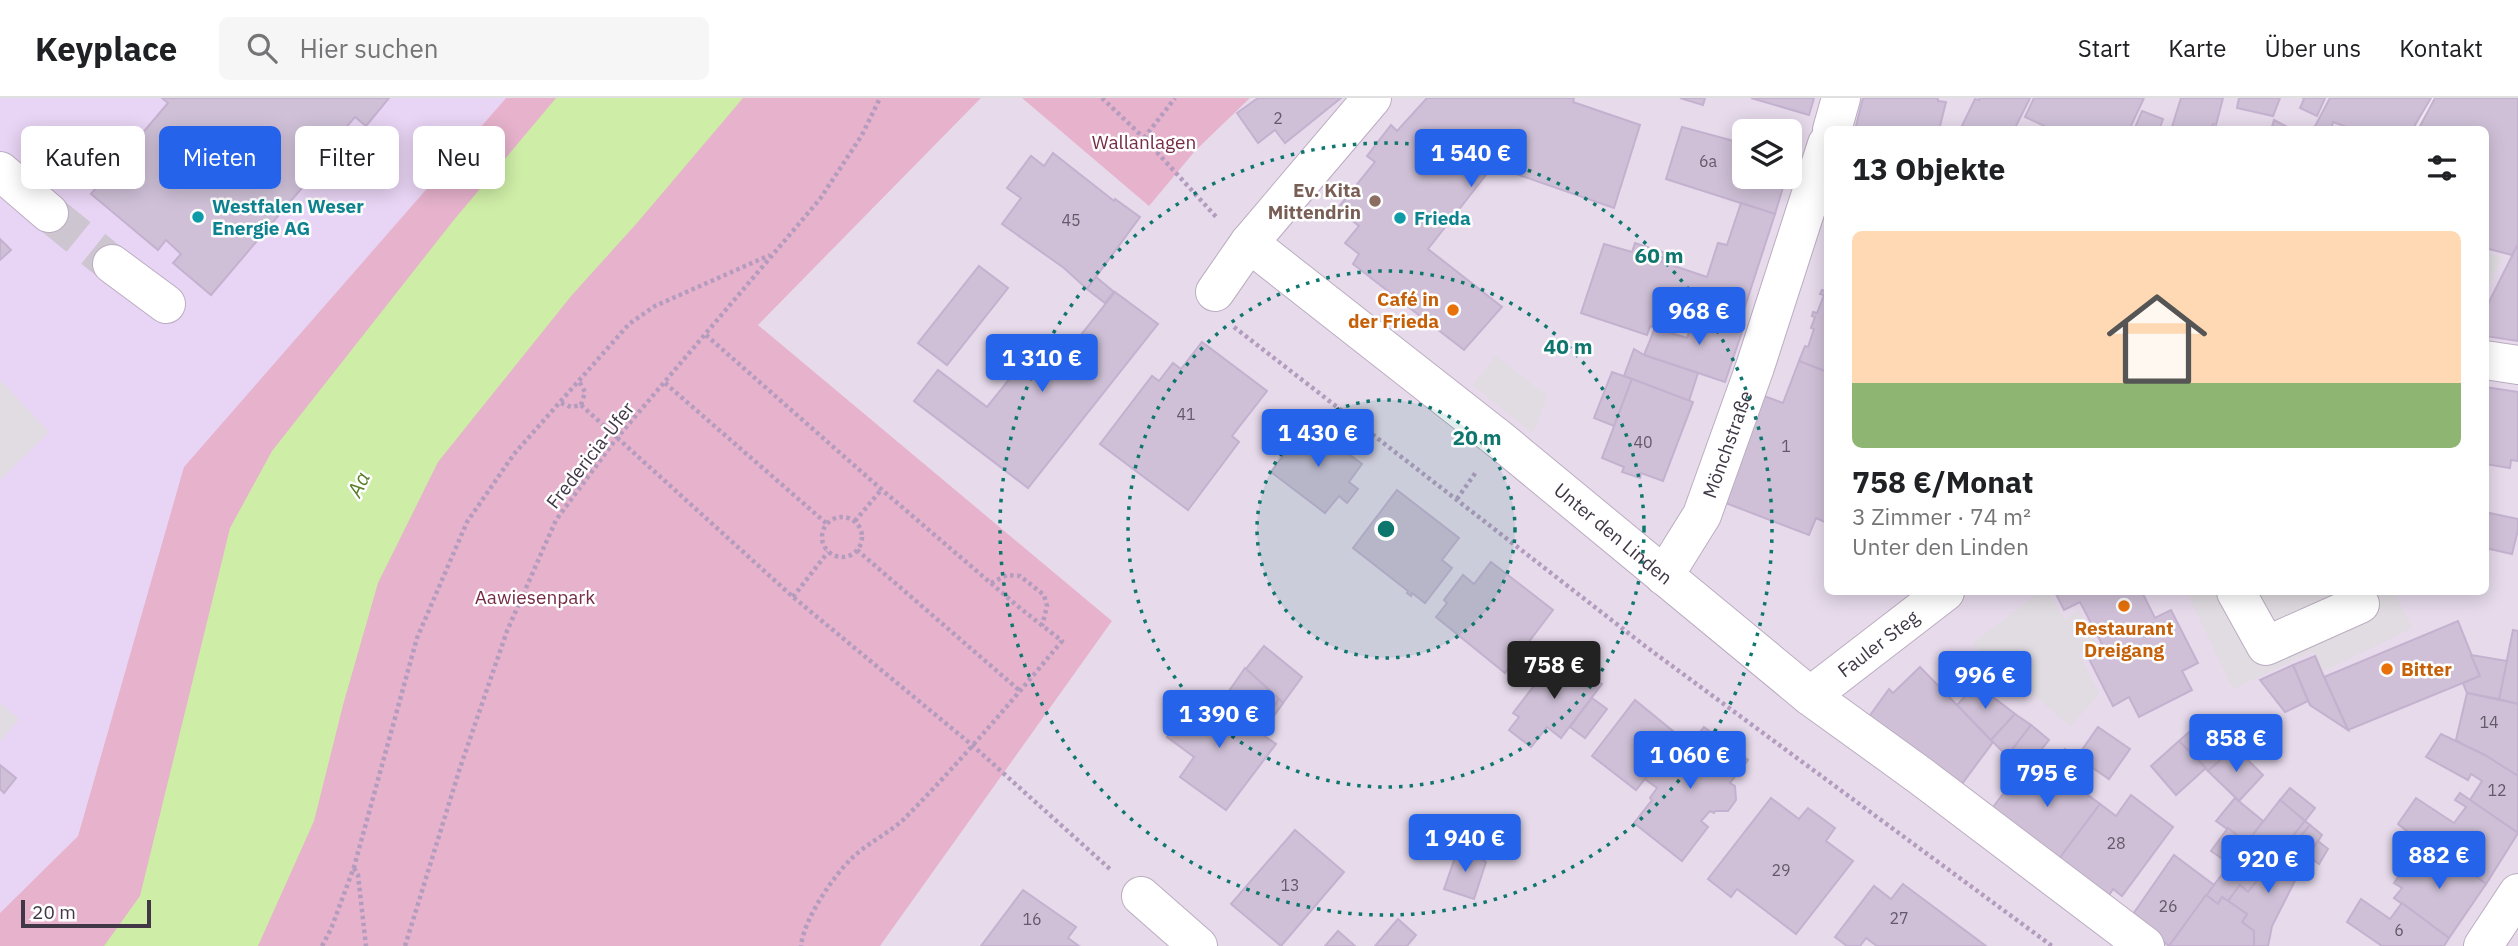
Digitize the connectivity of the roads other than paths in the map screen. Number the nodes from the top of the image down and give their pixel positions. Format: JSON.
{"nodes":[{"id":1,"x":1372,"y":98,"type":"edge"},
{"id":2,"x":1841,"y":98,"type":"edge"},
{"id":3,"x":1833,"y":126,"type":"edge"},
{"id":4,"x":1824,"y":153,"type":"edge"},
{"id":5,"x":0,"y":171,"type":"edge"},
{"id":6,"x":49,"y":213,"type":"tunnel mouth"},
{"id":7,"x":1249,"y":243,"type":"junction"},
{"id":8,"x":112,"y":264,"type":"tunnel mouth"},
{"id":9,"x":1215,"y":292,"type":"road end"},
{"id":10,"x":166,"y":304,"type":"dead end"},
{"id":11,"x":2489,"y":361,"type":"edge"},
{"id":12,"x":2518,"y":365,"type":"edge"},
{"id":13,"x":1664,"y":576,"type":"junction"},
{"id":14,"x":1941,"y":595,"type":"edge"},
{"id":15,"x":2238,"y":595,"type":"edge"},
{"id":16,"x":2356,"y":595,"type":"edge"},
{"id":17,"x":1810,"y":696,"type":"junction"},
{"id":18,"x":2518,"y":893,"type":"edge"},
{"id":19,"x":1140,"y":896,"type":"road end"},
{"id":20,"x":1198,"y":946,"type":"edge"},
{"id":21,"x":2145,"y":946,"type":"edge"},
{"id":22,"x":2483,"y":946,"type":"edge"}],
"edges":[{"from":1,"to":7,"type":"street"},
{"from":2,"to":3,"type":"street"},
{"from":4,"to":13,"type":"street","name":"Mönchstraße"},
{"from":5,"to":6,"type":"street"},
{"from":7,"to":9,"type":"street"},
{"from":7,"to":13,"type":"street","name":"Unter den Linden"},
{"from":8,"to":10,"type":"street"},
{"from":11,"to":12,"type":"street"},
{"from":13,"to":17,"type":"street","name":"Unter den Linden"},
{"from":14,"to":17,"type":"street","name":"Fauler Steg"},
{"from":15,"to":16,"type":"street"},
{"from":17,"to":21,"type":"street","name":"Unter den Linden"},
{"from":18,"to":22,"type":"street"},
{"from":19,"to":20,"type":"street"}]}
